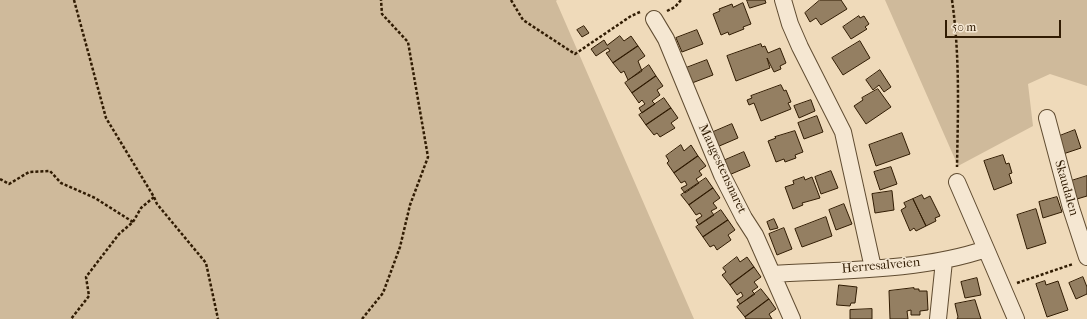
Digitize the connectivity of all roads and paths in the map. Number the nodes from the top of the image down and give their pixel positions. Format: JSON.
{"nodes":[{"id":1,"x":74,"y":0,"type":"edge"},
{"id":2,"x":382,"y":0,"type":"edge"},
{"id":3,"x":511,"y":0,"type":"edge"},
{"id":4,"x":783,"y":0,"type":"edge"},
{"id":5,"x":952,"y":0,"type":"edge"},
{"id":6,"x":654,"y":19,"type":"joint"},
{"id":7,"x":1047,"y":118,"type":"dead end"},
{"id":8,"x":0,"y":179,"type":"edge"},
{"id":9,"x":957,"y":182,"type":"joint"},
{"id":10,"x":154,"y":197,"type":"junction"},
{"id":11,"x":133,"y":222,"type":"junction"},
{"id":12,"x":986,"y":249,"type":"junction"},
{"id":13,"x":1084,"y":259,"type":"edge"},
{"id":14,"x":944,"y":261,"type":"junction"},
{"id":15,"x":873,"y":268,"type":"junction"},
{"id":16,"x":773,"y":274,"type":"junction"},
{"id":17,"x":1003,"y":288,"type":"junction"},
{"id":18,"x":71,"y":319,"type":"edge"},
{"id":19,"x":218,"y":319,"type":"edge"},
{"id":20,"x":362,"y":319,"type":"edge"},
{"id":21,"x":792,"y":319,"type":"edge"},
{"id":22,"x":938,"y":319,"type":"edge"},
{"id":23,"x":1016,"y":319,"type":"edge"}],
"edges":[{"from":1,"to":10,"type":"path"},
{"from":2,"to":20,"type":"path"},
{"from":3,"to":6,"type":"path"},
{"from":4,"to":15,"type":"street"},
{"from":5,"to":9,"type":"path"},
{"from":6,"to":16,"type":"street","name":"Maugestensnaret"},
{"from":7,"to":13,"type":"street","name":"Skaudalen"},
{"from":8,"to":11,"type":"path"},
{"from":9,"to":12,"type":"street"},
{"from":10,"to":11,"type":"path"},
{"from":10,"to":19,"type":"path"},
{"from":11,"to":18,"type":"path"},
{"from":12,"to":14,"type":"street","name":"Herresalveien"},
{"from":12,"to":17,"type":"street"},
{"from":13,"to":17,"type":"path"},
{"from":14,"to":15,"type":"street","name":"Herresalveien"},
{"from":14,"to":22,"type":"street"},
{"from":15,"to":16,"type":"street","name":"Herresalveien"},
{"from":16,"to":21,"type":"street","name":"Maugestensnaret"},
{"from":17,"to":23,"type":"street"}]}
